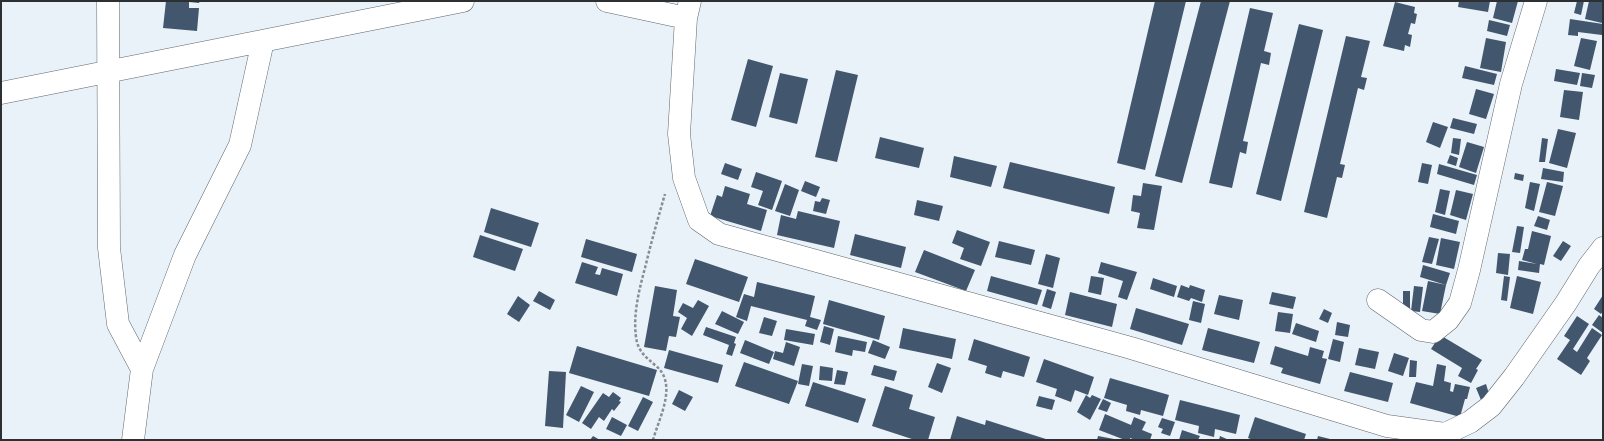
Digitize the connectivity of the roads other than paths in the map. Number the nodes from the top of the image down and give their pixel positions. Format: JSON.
{"nodes":[{"id":1,"x":108,"y":1,"type":"edge"},
{"id":2,"x":463,"y":1,"type":"edge"},
{"id":3,"x":607,"y":1,"type":"edge"},
{"id":4,"x":1536,"y":1,"type":"edge"},
{"id":5,"x":688,"y":10,"type":"edge"},
{"id":6,"x":264,"y":41,"type":"junction"},
{"id":7,"x":107,"y":72,"type":"junction"},
{"id":8,"x":1,"y":93,"type":"edge"},
{"id":9,"x":1603,"y":248,"type":"edge"},
{"id":10,"x":1378,"y":300,"type":"dead end"},
{"id":11,"x":142,"y":369,"type":"junction"},
{"id":12,"x":133,"y":440,"type":"edge"}],
"edges":[{"from":1,"to":7,"type":"lane"},
{"from":2,"to":6,"type":"lane"},
{"from":3,"to":5,"type":"lane"},
{"from":4,"to":10,"type":"lane"},
{"from":5,"to":9,"type":"lane"},
{"from":6,"to":7,"type":"lane"},
{"from":6,"to":11,"type":"lane"},
{"from":7,"to":8,"type":"lane"},
{"from":7,"to":11,"type":"lane"},
{"from":11,"to":12,"type":"lane"}]}
